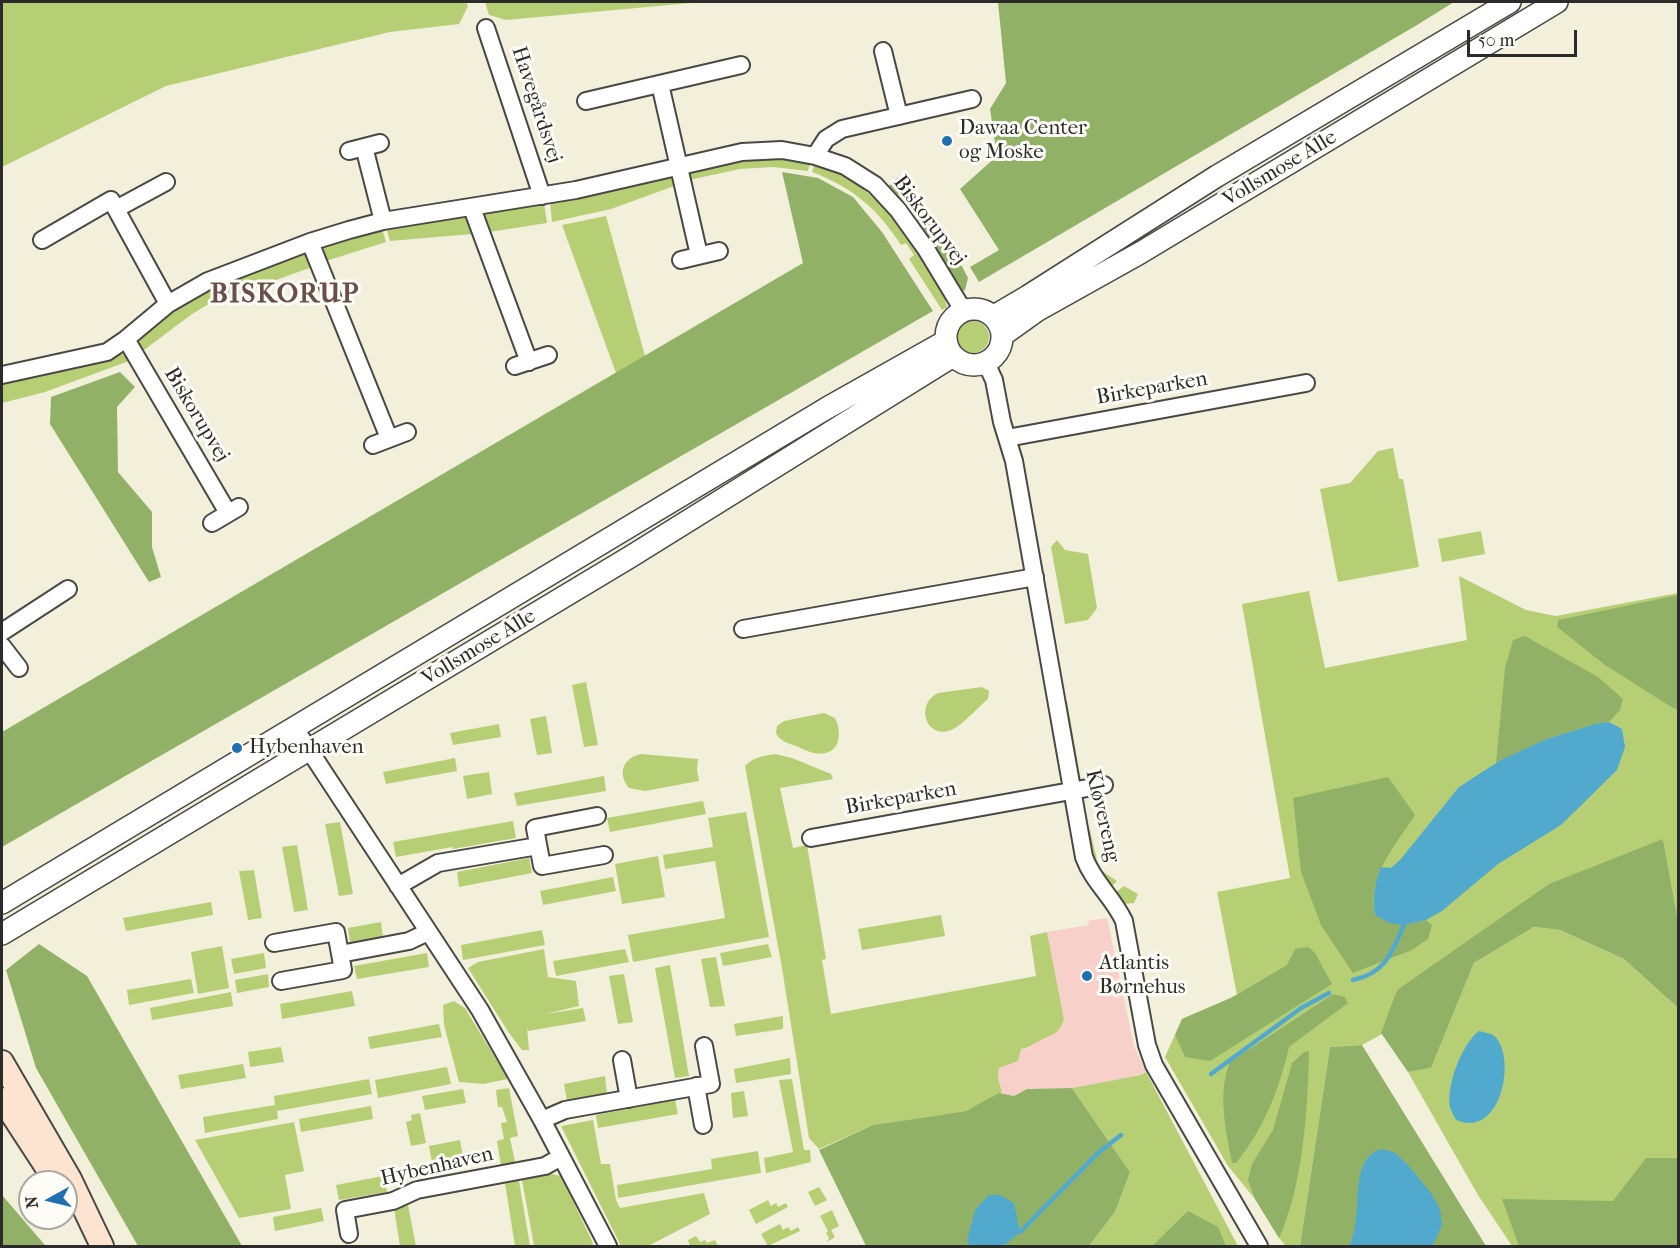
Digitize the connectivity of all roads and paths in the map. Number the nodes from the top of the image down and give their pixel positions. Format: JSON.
{"nodes":[{"id":1,"x":1510,"y":2,"type":"edge"},
{"id":2,"x":1557,"y":2,"type":"edge"},
{"id":3,"x":486,"y":28,"type":"dead end"},
{"id":4,"x":883,"y":51,"type":"dead end"},
{"id":5,"x":741,"y":64,"type":"dead end"},
{"id":6,"x":660,"y":84,"type":"junction"},
{"id":7,"x":972,"y":99,"type":"dead end"},
{"id":8,"x":586,"y":101,"type":"dead end"},
{"id":9,"x":898,"y":116,"type":"junction"},
{"id":10,"x":365,"y":147,"type":"dead end"},
{"id":11,"x":815,"y":156,"type":"junction"},
{"id":12,"x":679,"y":166,"type":"junction"},
{"id":13,"x":166,"y":182,"type":"dead end"},
{"id":14,"x":542,"y":196,"type":"junction"},
{"id":15,"x":472,"y":208,"type":"junction"},
{"id":16,"x":116,"y":209,"type":"junction"},
{"id":17,"x":383,"y":221,"type":"junction"},
{"id":18,"x":42,"y":240,"type":"dead end"},
{"id":19,"x":310,"y":242,"type":"junction"},
{"id":20,"x":719,"y":251,"type":"dead end"},
{"id":21,"x":699,"y":255,"type":"junction"},
{"id":22,"x":681,"y":260,"type":"dead end"},
{"id":23,"x":168,"y":304,"type":"junction"},
{"id":24,"x":963,"y":310,"type":"junction"},
{"id":25,"x":998,"y":325,"type":"junction"},
{"id":26,"x":126,"y":339,"type":"junction"},
{"id":27,"x":950,"y":349,"type":"junction"},
{"id":28,"x":548,"y":355,"type":"dead end"},
{"id":29,"x":986,"y":363,"type":"junction"},
{"id":30,"x":2,"y":375,"type":"edge"},
{"id":31,"x":1306,"y":383,"type":"dead end"},
{"id":32,"x":407,"y":432,"type":"dead end"},
{"id":33,"x":389,"y":438,"type":"junction"},
{"id":34,"x":1007,"y":438,"type":"junction"},
{"id":35,"x":373,"y":445,"type":"dead end"},
{"id":36,"x":212,"y":523,"type":"dead end"},
{"id":37,"x":1035,"y":577,"type":"junction"},
{"id":38,"x":68,"y":589,"type":"dead end"},
{"id":39,"x":743,"y":629,"type":"dead end"},
{"id":40,"x":2,"y":632,"type":"edge"},
{"id":41,"x":2,"y":646,"type":"edge"},
{"id":42,"x":19,"y":668,"type":"dead end"},
{"id":43,"x":294,"y":727,"type":"junction"},
{"id":44,"x":308,"y":750,"type":"junction"},
{"id":45,"x":1104,"y":785,"type":"dead end"},
{"id":46,"x":1072,"y":790,"type":"junction"},
{"id":47,"x":597,"y":816,"type":"dead end"},
{"id":48,"x":811,"y":838,"type":"dead end"},
{"id":49,"x":538,"y":846,"type":"junction"},
{"id":50,"x":604,"y":855,"type":"dead end"},
{"id":51,"x":398,"y":886,"type":"junction"},
{"id":52,"x":2,"y":903,"type":"edge"},
{"id":53,"x":428,"y":932,"type":"junction"},
{"id":54,"x":2,"y":934,"type":"edge"},
{"id":55,"x":274,"y":943,"type":"dead end"},
{"id":56,"x":340,"y":954,"type":"junction"},
{"id":57,"x":281,"y":981,"type":"dead end"},
{"id":58,"x":704,"y":1046,"type":"dead end"},
{"id":59,"x":622,"y":1060,"type":"dead end"},
{"id":60,"x":2,"y":1062,"type":"edge"},
{"id":61,"x":696,"y":1086,"type":"junction"},
{"id":62,"x":2,"y":1099,"type":"edge"},
{"id":63,"x":628,"y":1099,"type":"junction"},
{"id":64,"x":542,"y":1120,"type":"junction"},
{"id":65,"x":703,"y":1125,"type":"dead end"},
{"id":66,"x":561,"y":1157,"type":"junction"},
{"id":67,"x":48,"y":1170,"type":"edge"},
{"id":68,"x":78,"y":1214,"type":"edge"},
{"id":69,"x":349,"y":1234,"type":"dead end"},
{"id":70,"x":100,"y":1246,"type":"edge"},
{"id":71,"x":608,"y":1246,"type":"edge"},
{"id":72,"x":1259,"y":1246,"type":"edge"}],
"edges":[{"from":1,"to":25,"type":"street","name":"Vollsmose Alle"},
{"from":2,"to":25,"type":"street","name":"Vollsmose Alle"},
{"from":3,"to":14,"type":"street","name":"Havegårdsvej"},
{"from":4,"to":9,"type":"street"},
{"from":5,"to":6,"type":"street"},
{"from":6,"to":8,"type":"street"},
{"from":6,"to":12,"type":"street"},
{"from":7,"to":9,"type":"street"},
{"from":9,"to":11,"type":"street"},
{"from":10,"to":17,"type":"street"},
{"from":11,"to":12,"type":"street","name":"Biskorupvej"},
{"from":11,"to":24,"type":"street","name":"Biskorupvej"},
{"from":12,"to":14,"type":"street","name":"Biskorupvej"},
{"from":12,"to":21,"type":"street"},
{"from":13,"to":16,"type":"street"},
{"from":14,"to":15,"type":"street","name":"Biskorupvej"},
{"from":15,"to":17,"type":"street","name":"Biskorupvej"},
{"from":15,"to":28,"type":"street"},
{"from":16,"to":18,"type":"street"},
{"from":16,"to":23,"type":"street"},
{"from":17,"to":19,"type":"street","name":"Biskorupvej"},
{"from":19,"to":23,"type":"street","name":"Biskorupvej"},
{"from":19,"to":33,"type":"street"},
{"from":20,"to":21,"type":"street"},
{"from":21,"to":22,"type":"street"},
{"from":23,"to":26,"type":"street","name":"Biskorupvej"},
{"from":24,"to":25,"type":"street"},
{"from":24,"to":27,"type":"street"},
{"from":25,"to":29,"type":"street"},
{"from":26,"to":30,"type":"street","name":"Biskorupvej"},
{"from":26,"to":36,"type":"street","name":"Biskorupvej"},
{"from":27,"to":29,"type":"street"},
{"from":27,"to":43,"type":"street","name":"Vollsmose Alle"},
{"from":27,"to":44,"type":"street","name":"Vollsmose Alle"},
{"from":29,"to":34,"type":"street","name":"Kløvereng"},
{"from":31,"to":34,"type":"street","name":"Birkeparken"},
{"from":32,"to":33,"type":"street"},
{"from":33,"to":35,"type":"street"},
{"from":34,"to":37,"type":"street","name":"Kløvereng"},
{"from":37,"to":39,"type":"street"},
{"from":37,"to":46,"type":"street","name":"Kløvereng"},
{"from":38,"to":40,"type":"street"},
{"from":41,"to":42,"type":"street"},
{"from":43,"to":44,"type":"street"},
{"from":43,"to":52,"type":"street","name":"Vollsmose Alle"},
{"from":44,"to":51,"type":"street"},
{"from":44,"to":54,"type":"street","name":"Vollsmose Alle"},
{"from":45,"to":46,"type":"street","name":"Birkeparken"},
{"from":46,"to":48,"type":"street","name":"Birkeparken"},
{"from":46,"to":72,"type":"street","name":"Kløvereng"},
{"from":47,"to":49,"type":"street"},
{"from":49,"to":50,"type":"street"},
{"from":49,"to":51,"type":"street"},
{"from":51,"to":53,"type":"street"},
{"from":53,"to":56,"type":"street"},
{"from":53,"to":64,"type":"street"},
{"from":55,"to":56,"type":"street"},
{"from":56,"to":57,"type":"street"},
{"from":58,"to":61,"type":"street"},
{"from":59,"to":63,"type":"street"},
{"from":60,"to":70,"type":"main road"},
{"from":61,"to":63,"type":"street"},
{"from":61,"to":65,"type":"street"},
{"from":62,"to":67,"type":"main road"},
{"from":63,"to":64,"type":"street"},
{"from":64,"to":66,"type":"street"},
{"from":66,"to":69,"type":"street","name":"Hybenhaven"},
{"from":66,"to":71,"type":"street"},
{"from":68,"to":70,"type":"main road"}]}
